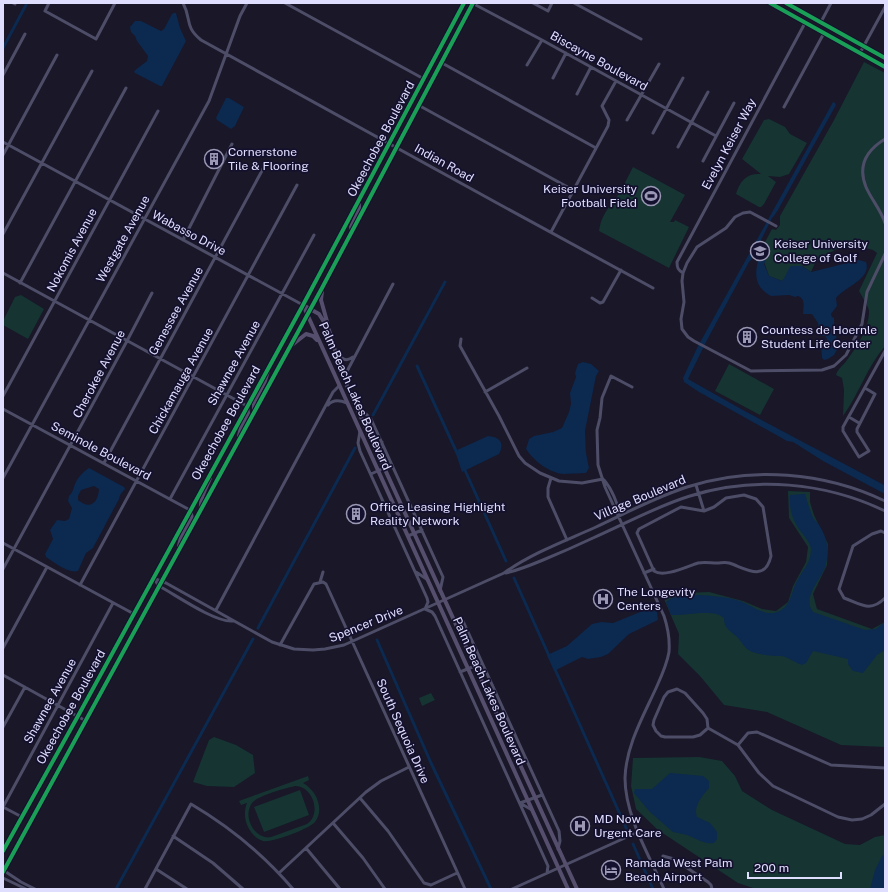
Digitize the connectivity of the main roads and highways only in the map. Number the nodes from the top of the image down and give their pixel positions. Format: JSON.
{"nodes":[{"id":1,"x":464,"y":3,"type":"edge"},
{"id":2,"x":473,"y":3,"type":"edge"},
{"id":3,"x":770,"y":3,"type":"edge"},
{"id":4,"x":786,"y":3,"type":"edge"},
{"id":5,"x":820,"y":22,"type":"junction"},
{"id":6,"x":807,"y":24,"type":"junction"},
{"id":7,"x":885,"y":58,"type":"edge"},
{"id":8,"x":885,"y":67,"type":"edge"},
{"id":9,"x":359,"y":202,"type":"junction"},
{"id":10,"x":352,"y":231,"type":"junction"},
{"id":11,"x":322,"y":288,"type":"junction"},
{"id":12,"x":303,"y":305,"type":"junction"},
{"id":13,"x":310,"y":309,"type":"junction"},
{"id":14,"x":308,"y":314,"type":"junction"},
{"id":15,"x":329,"y":330,"type":"junction"},
{"id":16,"x":319,"y":342,"type":"junction"},
{"id":17,"x":290,"y":346,"type":"junction"},
{"id":18,"x":270,"y":365,"type":"junction"},
{"id":19,"x":339,"y":386,"type":"junction"},
{"id":20,"x":350,"y":393,"type":"junction"},
{"id":21,"x":247,"y":406,"type":"junction"},
{"id":22,"x":254,"y":412,"type":"junction"},
{"id":23,"x":238,"y":440,"type":"junction"},
{"id":24,"x":213,"y":468,"type":"junction"},
{"id":25,"x":201,"y":509,"type":"junction"},
{"id":26,"x":190,"y":510,"type":"junction"},
{"id":27,"x":177,"y":552,"type":"junction"},
{"id":28,"x":3,"y":851,"type":"edge"},
{"id":29,"x":3,"y":871,"type":"edge"},
{"id":30,"x":568,"y":889,"type":"edge"},
{"id":31,"x":577,"y":889,"type":"edge"}],
"edges":[{"from":1,"to":9,"type":"main road","name":"Okeechobee Boulevard"},
{"from":2,"to":10,"type":"main road","name":"Okeechobee Boulevard"},
{"from":3,"to":6,"type":"main road"},
{"from":4,"to":5,"type":"main road"},
{"from":5,"to":6,"type":"main road"},
{"from":5,"to":7,"type":"main road"},
{"from":6,"to":8,"type":"main road"},
{"from":9,"to":10,"type":"main road"},
{"from":9,"to":12,"type":"main road","name":"Okeechobee Boulevard"},
{"from":10,"to":11,"type":"main road","name":"Okeechobee Boulevard"},
{"from":11,"to":13,"type":"main road","name":"Okeechobee Boulevard"},
{"from":11,"to":15,"type":"main road"},
{"from":12,"to":13,"type":"main road","name":"Palm Beach Lakes Boulevard"},
{"from":12,"to":14,"type":"main road","name":"Palm Beach Lakes Boulevard"},
{"from":12,"to":18,"type":"main road","name":"Okeechobee Boulevard"},
{"from":13,"to":14,"type":"main road","name":"Okeechobee Boulevard"},
{"from":13,"to":15,"type":"main road","name":"Palm Beach Lakes Boulevard"},
{"from":14,"to":16,"type":"main road","name":"Palm Beach Lakes Boulevard"},
{"from":14,"to":17,"type":"main road","name":"Okeechobee Boulevard"},
{"from":15,"to":20,"type":"main road","name":"Palm Beach Lakes Boulevard"},
{"from":16,"to":17,"type":"main road"},
{"from":16,"to":19,"type":"main road","name":"Palm Beach Lakes Boulevard"},
{"from":17,"to":22,"type":"main road","name":"Okeechobee Boulevard"},
{"from":18,"to":21,"type":"main road","name":"Okeechobee Boulevard"},
{"from":18,"to":22,"type":"main road"},
{"from":19,"to":20,"type":"main road"},
{"from":19,"to":30,"type":"main road","name":"Palm Beach Lakes Boulevard"},
{"from":20,"to":31,"type":"main road","name":"Palm Beach Lakes Boulevard"},
{"from":21,"to":23,"type":"main road"},
{"from":21,"to":24,"type":"main road","name":"Okeechobee Boulevard"},
{"from":22,"to":23,"type":"main road","name":"Okeechobee Boulevard"},
{"from":23,"to":25,"type":"main road","name":"Okeechobee Boulevard"},
{"from":24,"to":25,"type":"main road"},
{"from":24,"to":26,"type":"main road","name":"Okeechobee Boulevard"},
{"from":25,"to":27,"type":"main road","name":"Okeechobee Boulevard"},
{"from":26,"to":27,"type":"main road"},
{"from":26,"to":28,"type":"main road","name":"Okeechobee Boulevard"},
{"from":27,"to":29,"type":"main road","name":"Okeechobee Boulevard"}]}
